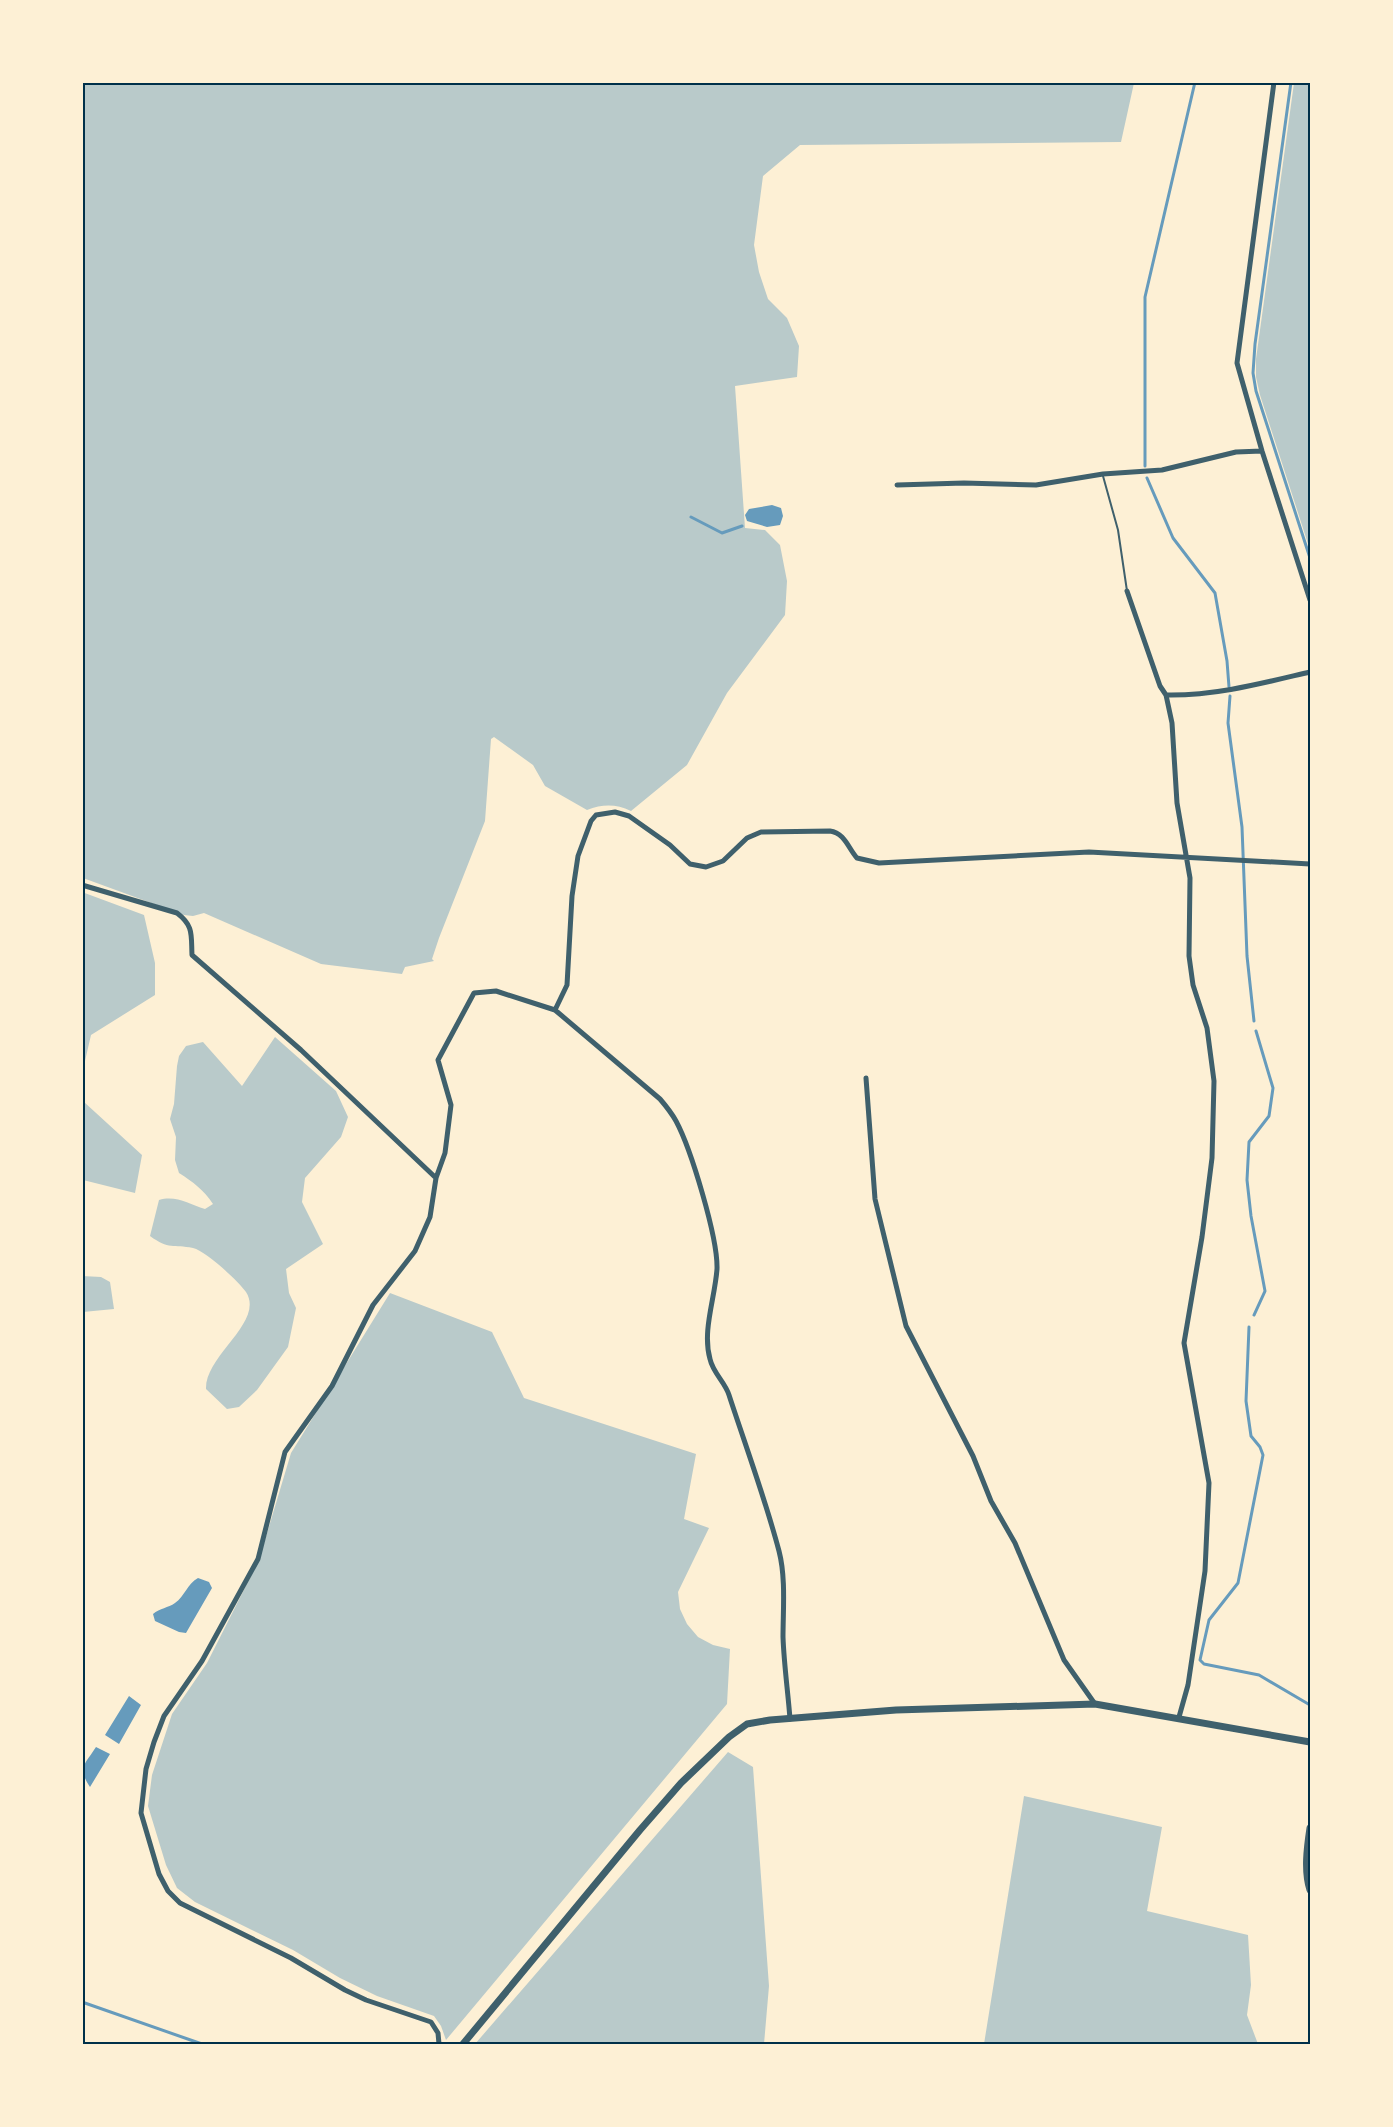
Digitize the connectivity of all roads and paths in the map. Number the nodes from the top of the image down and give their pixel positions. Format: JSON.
{"nodes":[{"id":1,"x":1274,"y":82,"type":"edge"},
{"id":2,"x":1262,"y":451,"type":"junction"},
{"id":3,"x":1102,"y":474,"type":"junction"},
{"id":4,"x":897,"y":485,"type":"dead end"},
{"id":5,"x":1127,"y":591,"type":"joint"},
{"id":6,"x":1311,"y":600,"type":"edge"},
{"id":7,"x":1311,"y":672,"type":"edge"},
{"id":8,"x":1166,"y":695,"type":"junction"},
{"id":9,"x":1187,"y":856,"type":"junction"},
{"id":10,"x":1311,"y":864,"type":"edge"},
{"id":11,"x":82,"y":885,"type":"edge"},
{"id":12,"x":555,"y":1010,"type":"junction"},
{"id":13,"x":866,"y":1078,"type":"dead end"},
{"id":14,"x":436,"y":1178,"type":"junction"},
{"id":15,"x":1095,"y":1704,"type":"junction"},
{"id":16,"x":1179,"y":1718,"type":"junction"},
{"id":17,"x":790,"y":1719,"type":"junction"},
{"id":18,"x":1311,"y":1742,"type":"edge"},
{"id":19,"x":1311,"y":1828,"type":"edge"},
{"id":20,"x":1311,"y":1890,"type":"edge"},
{"id":21,"x":439,"y":2044,"type":"edge"},
{"id":22,"x":463,"y":2044,"type":"edge"}],
"edges":[{"from":1,"to":2,"type":"street"},
{"from":2,"to":3,"type":"street"},
{"from":2,"to":6,"type":"street"},
{"from":3,"to":4,"type":"street"},
{"from":3,"to":5,"type":"lane"},
{"from":5,"to":8,"type":"street"},
{"from":7,"to":8,"type":"street"},
{"from":8,"to":9,"type":"street"},
{"from":9,"to":10,"type":"street"},
{"from":9,"to":12,"type":"street"},
{"from":9,"to":16,"type":"street"},
{"from":11,"to":14,"type":"street"},
{"from":12,"to":14,"type":"street"},
{"from":12,"to":17,"type":"street"},
{"from":13,"to":15,"type":"street"},
{"from":14,"to":21,"type":"street"},
{"from":15,"to":16,"type":"street"},
{"from":15,"to":17,"type":"street"},
{"from":16,"to":18,"type":"street"},
{"from":17,"to":22,"type":"street"},
{"from":19,"to":20,"type":"street"}]}
